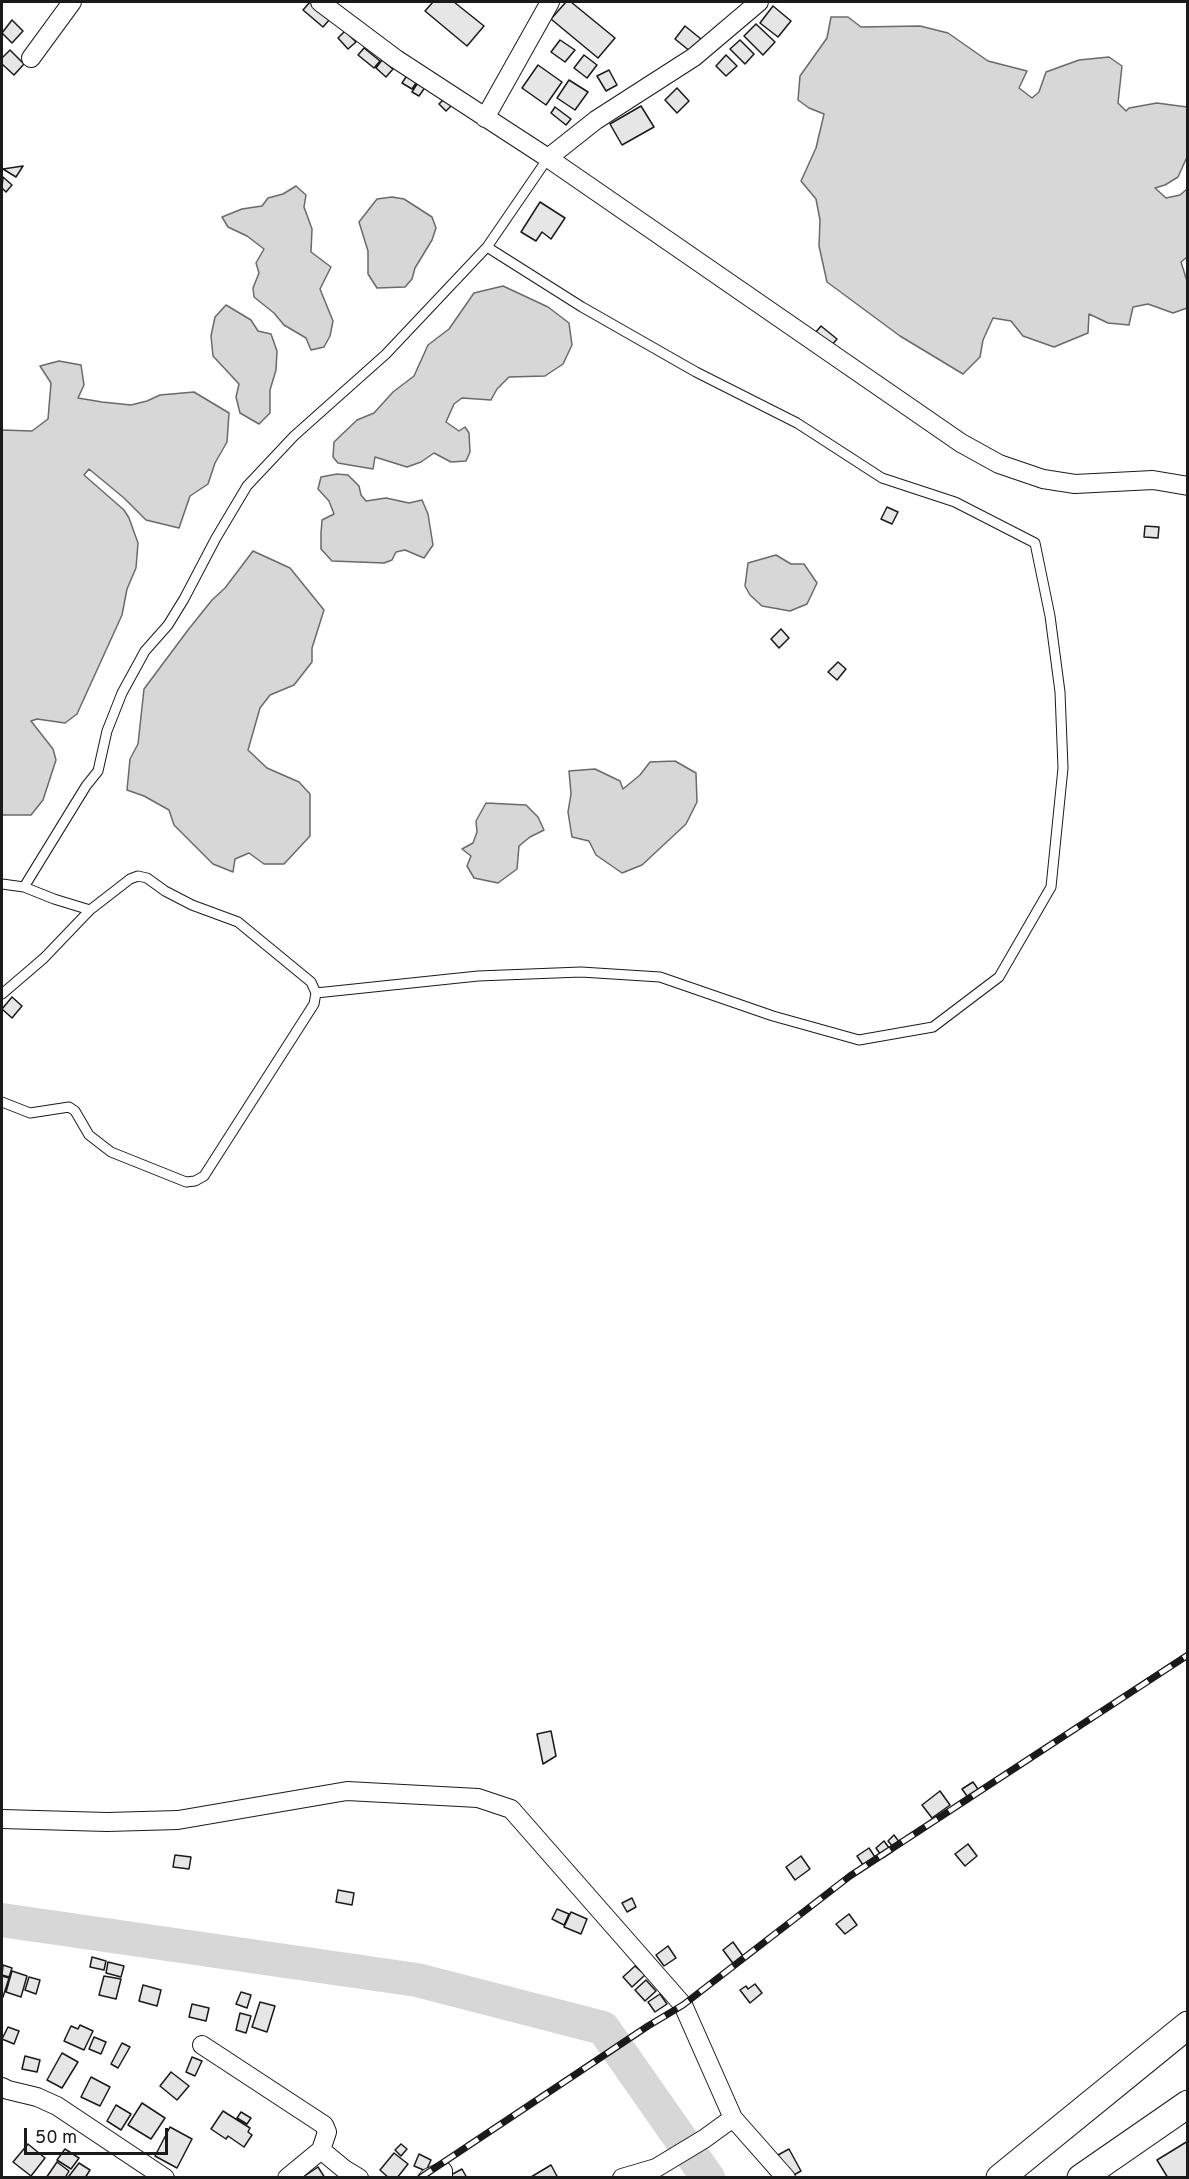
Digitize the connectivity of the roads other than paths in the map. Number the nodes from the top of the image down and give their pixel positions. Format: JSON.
{"nodes":[{"id":1,"x":72,"y":2,"type":"edge"},
{"id":2,"x":320,"y":2,"type":"edge"},
{"id":3,"x":550,"y":2,"type":"edge"},
{"id":4,"x":759,"y":2,"type":"edge"},
{"id":5,"x":32,"y":58,"type":"dead end"},
{"id":6,"x":485,"y":118,"type":"junction"},
{"id":7,"x":548,"y":158,"type":"junction"},
{"id":8,"x":487,"y":247,"type":"junction"},
{"id":9,"x":1188,"y":486,"type":"edge"},
{"id":10,"x":2,"y":884,"type":"edge"},
{"id":11,"x":24,"y":887,"type":"junction"},
{"id":12,"x":90,"y":910,"type":"junction"},
{"id":13,"x":316,"y":993,"type":"junction"},
{"id":14,"x":2,"y":994,"type":"edge"},
{"id":15,"x":2,"y":1102,"type":"edge"},
{"id":16,"x":2,"y":1819,"type":"edge"},
{"id":17,"x":1188,"y":2025,"type":"edge"},
{"id":18,"x":202,"y":2045,"type":"dead end"},
{"id":19,"x":4,"y":2092,"type":"edge"},
{"id":20,"x":1188,"y":2104,"type":"edge"},
{"id":21,"x":733,"y":2118,"type":"junction"},
{"id":22,"x":321,"y":2150,"type":"junction"},
{"id":23,"x":165,"y":2178,"type":"edge"},
{"id":24,"x":287,"y":2178,"type":"edge"},
{"id":25,"x":359,"y":2178,"type":"edge"},
{"id":26,"x":428,"y":2178,"type":"edge"},
{"id":27,"x":443,"y":2178,"type":"edge"},
{"id":28,"x":622,"y":2178,"type":"edge"},
{"id":29,"x":786,"y":2178,"type":"edge"},
{"id":30,"x":1000,"y":2178,"type":"edge"},
{"id":31,"x":1081,"y":2178,"type":"edge"}],
"edges":[{"from":1,"to":5,"type":"street"},
{"from":2,"to":6,"type":"street"},
{"from":3,"to":6,"type":"street"},
{"from":4,"to":7,"type":"street"},
{"from":6,"to":7,"type":"street"},
{"from":7,"to":8,"type":"lane"},
{"from":7,"to":9,"type":"street"},
{"from":8,"to":11,"type":"lane"},
{"from":8,"to":13,"type":"lane"},
{"from":10,"to":11,"type":"lane"},
{"from":11,"to":12,"type":"lane"},
{"from":12,"to":13,"type":"lane"},
{"from":12,"to":14,"type":"lane"},
{"from":13,"to":15,"type":"lane"},
{"from":16,"to":21,"type":"street"},
{"from":17,"to":30,"type":"main road"},
{"from":18,"to":22,"type":"street"},
{"from":19,"to":23,"type":"street"},
{"from":20,"to":31,"type":"main road"},
{"from":21,"to":28,"type":"street"},
{"from":21,"to":29,"type":"street"},
{"from":22,"to":24,"type":"street"},
{"from":22,"to":25,"type":"street"},
{"from":26,"to":27,"type":"street"}]}
